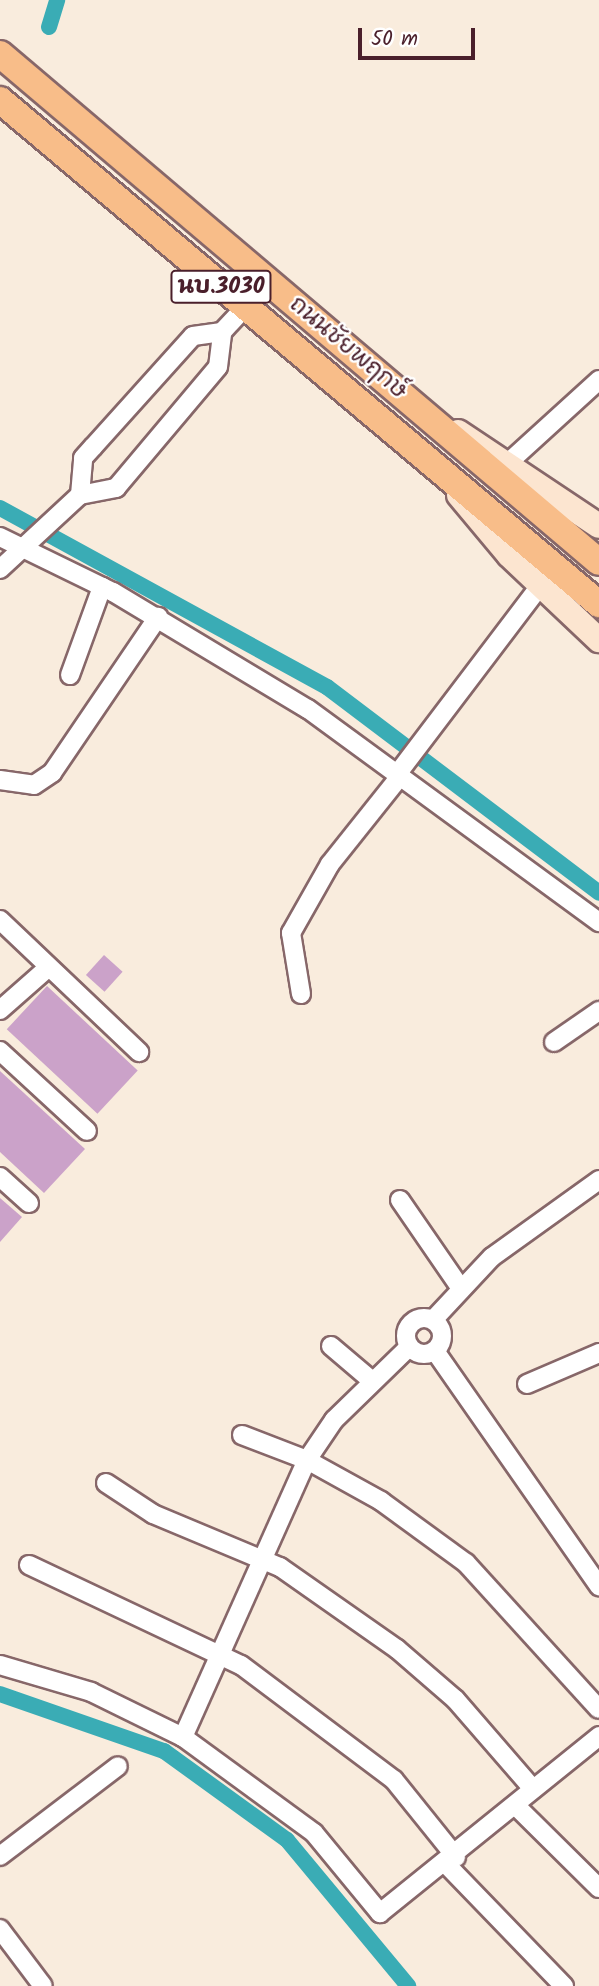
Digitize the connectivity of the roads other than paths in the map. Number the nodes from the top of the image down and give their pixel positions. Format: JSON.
{"nodes":[{"id":1,"x":0,"y":54,"type":"edge"},
{"id":2,"x":0,"y":100,"type":"edge"},
{"id":3,"x":245,"y":307,"type":"junction"},
{"id":4,"x":222,"y":332,"type":"junction"},
{"id":5,"x":599,"y":380,"type":"edge"},
{"id":6,"x":422,"y":410,"type":"junction"},
{"id":7,"x":509,"y":462,"type":"junction"},
{"id":8,"x":443,"y":474,"type":"junction"},
{"id":9,"x":80,"y":495,"type":"junction"},
{"id":10,"x":599,"y":526,"type":"edge"},
{"id":11,"x":0,"y":537,"type":"edge"},
{"id":12,"x":22,"y":545,"type":"junction"},
{"id":13,"x":599,"y":562,"type":"edge"},
{"id":14,"x":0,"y":569,"type":"edge"},
{"id":15,"x":540,"y":586,"type":"junction"},
{"id":16,"x":102,"y":587,"type":"junction"},
{"id":17,"x":599,"y":604,"type":"edge"},
{"id":18,"x":158,"y":617,"type":"junction"},
{"id":19,"x":599,"y":640,"type":"edge"},
{"id":20,"x":69,"y":676,"type":"dead end"},
{"id":21,"x":400,"y":772,"type":"junction"},
{"id":22,"x":0,"y":780,"type":"edge"},
{"id":23,"x":0,"y":920,"type":"edge"},
{"id":24,"x":599,"y":922,"type":"edge"},
{"id":25,"x":50,"y":967,"type":"junction"},
{"id":26,"x":301,"y":994,"type":"dead end"},
{"id":27,"x":0,"y":1010,"type":"edge"},
{"id":28,"x":599,"y":1011,"type":"edge"},
{"id":29,"x":554,"y":1042,"type":"dead end"},
{"id":30,"x":0,"y":1051,"type":"edge"},
{"id":31,"x":139,"y":1052,"type":"dead end"},
{"id":32,"x":87,"y":1131,"type":"dead end"},
{"id":33,"x":0,"y":1177,"type":"edge"},
{"id":34,"x":599,"y":1180,"type":"edge"},
{"id":35,"x":400,"y":1200,"type":"dead end"},
{"id":36,"x":29,"y":1203,"type":"dead end"},
{"id":37,"x":459,"y":1286,"type":"junction"},
{"id":38,"x":433,"y":1320,"type":"junction"},
{"id":39,"x":331,"y":1346,"type":"dead end"},
{"id":40,"x":409,"y":1347,"type":"junction"},
{"id":41,"x":435,"y":1351,"type":"junction"},
{"id":42,"x":599,"y":1353,"type":"edge"},
{"id":43,"x":371,"y":1380,"type":"junction"},
{"id":44,"x":527,"y":1384,"type":"dead end"},
{"id":45,"x":242,"y":1435,"type":"dead end"},
{"id":46,"x":307,"y":1460,"type":"junction"},
{"id":47,"x":106,"y":1483,"type":"dead end"},
{"id":48,"x":260,"y":1558,"type":"junction"},
{"id":49,"x":29,"y":1564,"type":"dead end"},
{"id":50,"x":599,"y":1586,"type":"edge"},
{"id":51,"x":219,"y":1653,"type":"junction"},
{"id":52,"x":0,"y":1665,"type":"edge"},
{"id":53,"x":599,"y":1709,"type":"edge"},
{"id":54,"x":183,"y":1737,"type":"junction"},
{"id":55,"x":596,"y":1743,"type":"edge"},
{"id":56,"x":118,"y":1766,"type":"dead end"},
{"id":57,"x":533,"y":1789,"type":"junction"},
{"id":58,"x":515,"y":1805,"type":"junction"},
{"id":59,"x":0,"y":1856,"type":"edge"},
{"id":60,"x":451,"y":1861,"type":"junction"},
{"id":61,"x":599,"y":1888,"type":"edge"},
{"id":62,"x":0,"y":1928,"type":"edge"},
{"id":63,"x":43,"y":1986,"type":"edge"},
{"id":64,"x":564,"y":1986,"type":"edge"}],
"edges":[{"from":1,"to":6,"type":"main road","name":"ถนนชัยพฤกษ์","number":"นบ.3030"},
{"from":2,"to":3,"type":"main road","name":"ถนนชัยพฤกษ์","number":"นบ.3030"},
{"from":3,"to":4,"type":"street"},
{"from":3,"to":8,"type":"main road","name":"ถนนชัยพฤกษ์","number":"นบ.3030"},
{"from":4,"to":9,"type":"street"},
{"from":4,"to":9,"type":"street"},
{"from":5,"to":7,"type":"street"},
{"from":6,"to":7,"type":"main road"},
{"from":6,"to":13,"type":"main road","name":"ถนนชัยพฤกษ์","number":"นบ.3030"},
{"from":7,"to":10,"type":"main road"},
{"from":8,"to":15,"type":"main road"},
{"from":8,"to":17,"type":"main road","name":"ถนนชัยพฤกษ์","number":"นบ.3030"},
{"from":9,"to":12,"type":"street"},
{"from":11,"to":12,"type":"street"},
{"from":12,"to":14,"type":"street"},
{"from":12,"to":16,"type":"street"},
{"from":15,"to":19,"type":"main road"},
{"from":15,"to":21,"type":"street"},
{"from":16,"to":18,"type":"street"},
{"from":16,"to":20,"type":"street"},
{"from":18,"to":21,"type":"street"},
{"from":18,"to":22,"type":"street"},
{"from":21,"to":24,"type":"street"},
{"from":21,"to":26,"type":"street"},
{"from":23,"to":25,"type":"street"},
{"from":25,"to":27,"type":"street"},
{"from":25,"to":31,"type":"street"},
{"from":28,"to":29,"type":"street"},
{"from":30,"to":32,"type":"street"},
{"from":33,"to":36,"type":"street"},
{"from":34,"to":37,"type":"street"},
{"from":35,"to":37,"type":"street"},
{"from":37,"to":38,"type":"street"},
{"from":38,"to":40,"type":"street"},
{"from":38,"to":41,"type":"street"},
{"from":39,"to":43,"type":"street"},
{"from":40,"to":41,"type":"street"},
{"from":40,"to":43,"type":"street"},
{"from":41,"to":50,"type":"street"},
{"from":42,"to":44,"type":"street"},
{"from":43,"to":46,"type":"street"},
{"from":45,"to":46,"type":"street"},
{"from":46,"to":48,"type":"street"},
{"from":46,"to":53,"type":"street"},
{"from":47,"to":48,"type":"street"},
{"from":48,"to":51,"type":"street"},
{"from":48,"to":57,"type":"street"},
{"from":49,"to":51,"type":"street"},
{"from":51,"to":54,"type":"street"},
{"from":51,"to":60,"type":"street"},
{"from":52,"to":54,"type":"street"},
{"from":54,"to":60,"type":"street"},
{"from":55,"to":57,"type":"street"},
{"from":56,"to":59,"type":"street"},
{"from":57,"to":58,"type":"street"},
{"from":58,"to":60,"type":"street"},
{"from":58,"to":61,"type":"street"},
{"from":60,"to":64,"type":"street"},
{"from":62,"to":63,"type":"street"}]}
